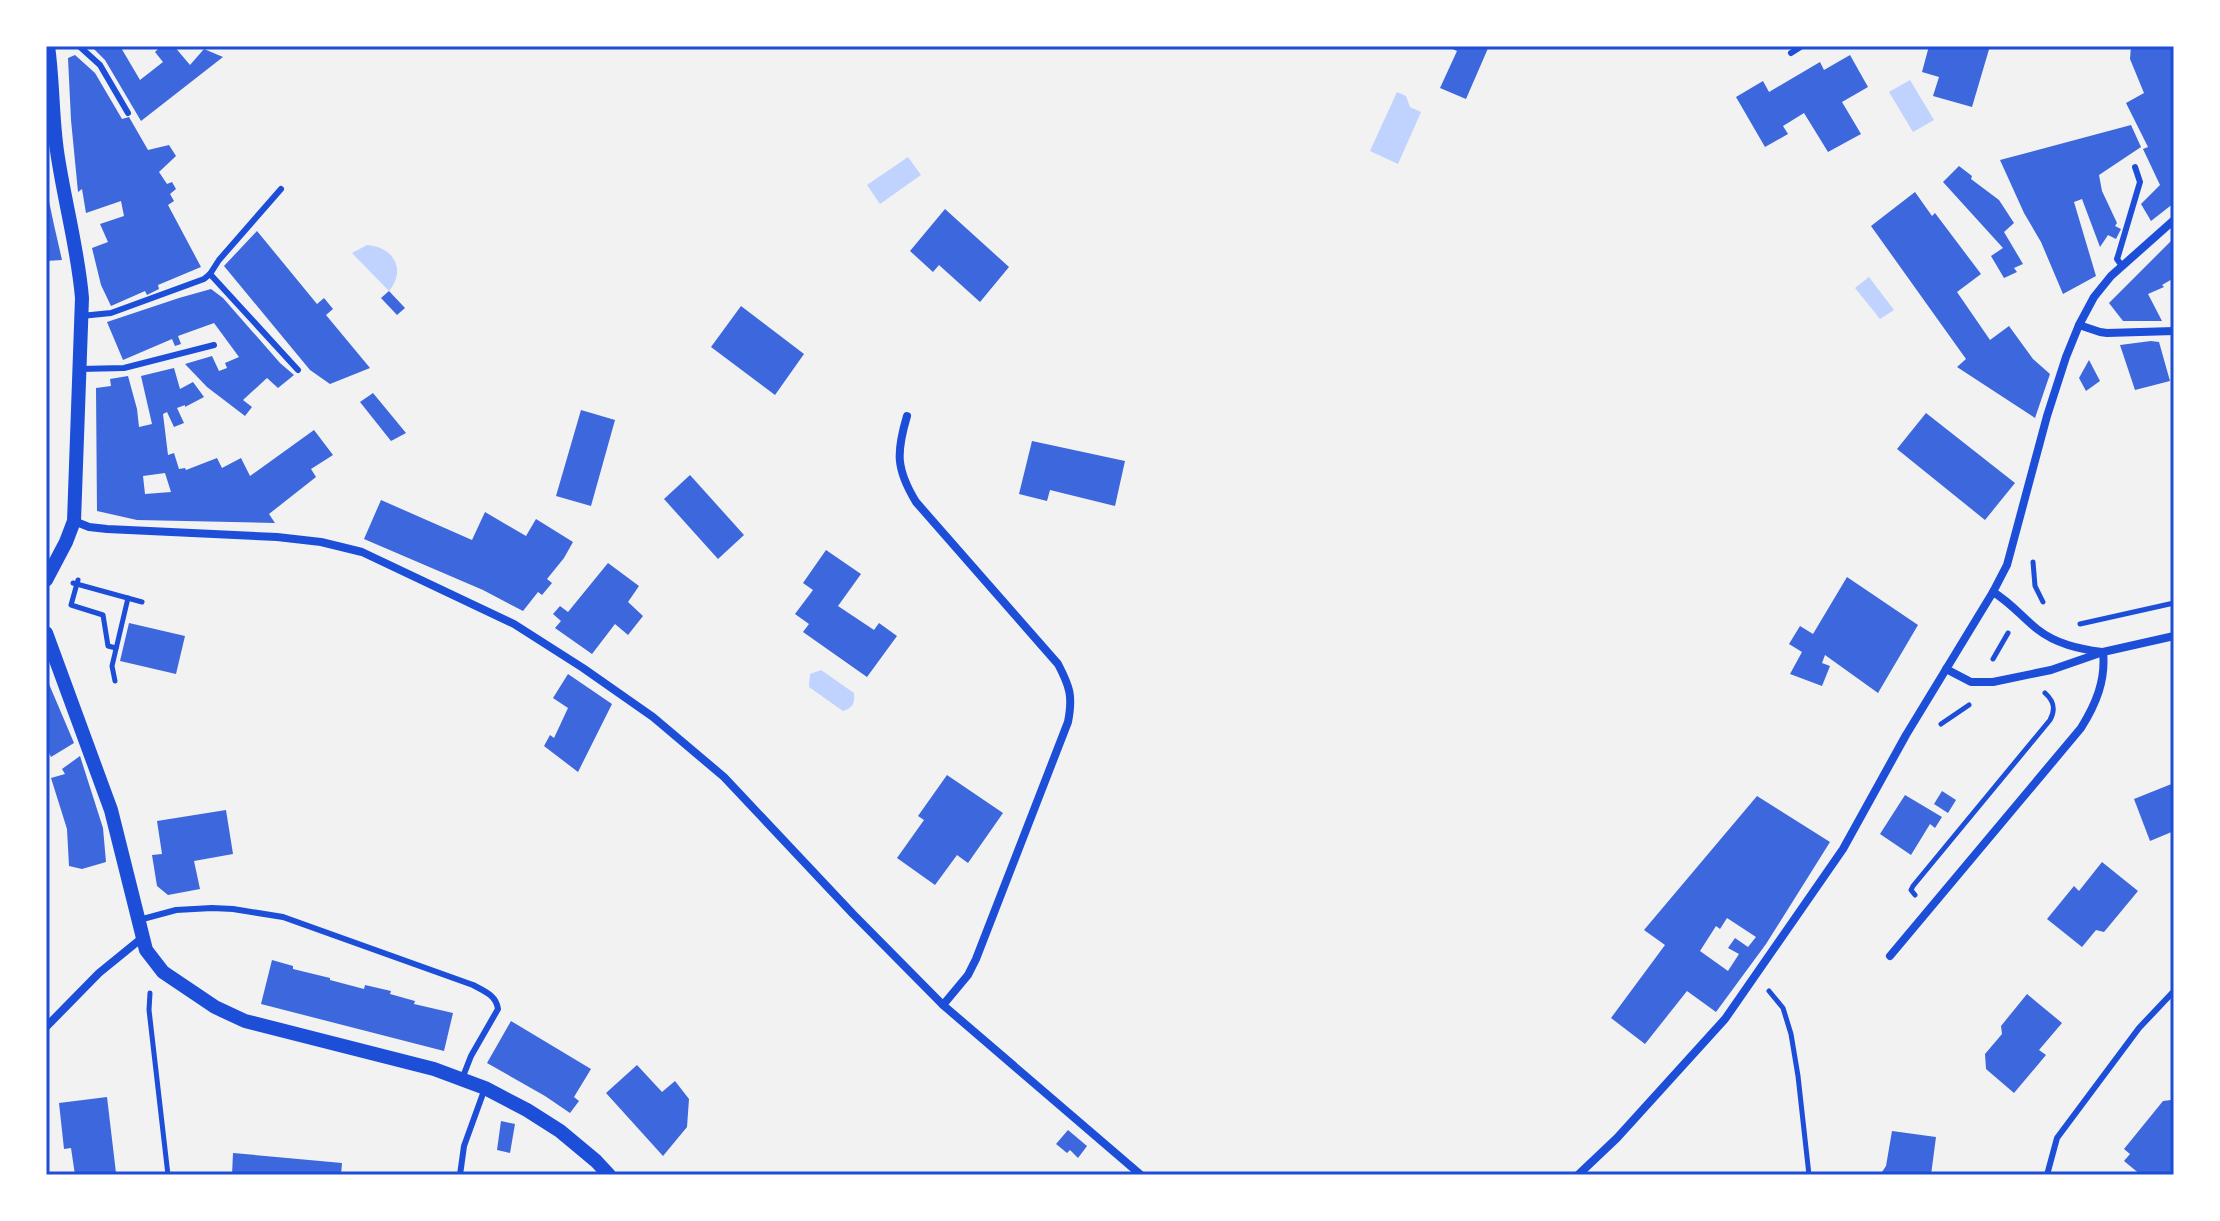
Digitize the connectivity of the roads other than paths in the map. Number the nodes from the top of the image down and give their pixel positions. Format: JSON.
{"nodes":[{"id":1,"x":48,"y":46,"type":"edge"},
{"id":2,"x":79,"y":46,"type":"edge"},
{"id":3,"x":1802,"y":46,"type":"edge"},
{"id":4,"x":1791,"y":53,"type":"dead end"},
{"id":5,"x":128,"y":113,"type":"dead end"},
{"id":6,"x":51,"y":146,"type":"edge"},
{"id":7,"x":2135,"y":167,"type":"dead end"},
{"id":8,"x":281,"y":189,"type":"dead end"},
{"id":9,"x":2174,"y":220,"type":"edge"},
{"id":10,"x":2122,"y":266,"type":"junction"},
{"id":11,"x":210,"y":274,"type":"junction"},
{"id":12,"x":81,"y":316,"type":"junction"},
{"id":13,"x":2079,"y":325,"type":"junction"},
{"id":14,"x":2174,"y":331,"type":"edge"},
{"id":15,"x":214,"y":345,"type":"dead end"},
{"id":16,"x":80,"y":369,"type":"junction"},
{"id":17,"x":298,"y":370,"type":"dead end"},
{"id":18,"x":907,"y":416,"type":"dead end"},
{"id":19,"x":74,"y":521,"type":"junction"},
{"id":20,"x":46,"y":580,"type":"edge"},
{"id":21,"x":1993,"y":592,"type":"junction"},
{"id":22,"x":46,"y":633,"type":"edge"},
{"id":23,"x":2174,"y":636,"type":"edge"},
{"id":24,"x":2103,"y":652,"type":"junction"},
{"id":25,"x":1946,"y":669,"type":"junction"},
{"id":26,"x":138,"y":920,"type":"junction"},
{"id":27,"x":142,"y":938,"type":"junction"},
{"id":28,"x":1890,"y":956,"type":"dead end"},
{"id":29,"x":2174,"y":991,"type":"edge"},
{"id":30,"x":943,"y":1005,"type":"junction"},
{"id":31,"x":46,"y":1027,"type":"edge"},
{"id":32,"x":462,"y":1079,"type":"junction"},
{"id":33,"x":485,"y":1088,"type":"junction"},
{"id":34,"x":460,"y":1175,"type":"edge"},
{"id":35,"x":609,"y":1175,"type":"edge"},
{"id":36,"x":1141,"y":1175,"type":"edge"},
{"id":37,"x":1578,"y":1175,"type":"edge"},
{"id":38,"x":2047,"y":1175,"type":"edge"}],
"edges":[{"from":1,"to":6,"type":"street"},
{"from":2,"to":5,"type":"lane"},
{"from":3,"to":4,"type":"lane"},
{"from":6,"to":12,"type":"street"},
{"from":7,"to":10,"type":"lane"},
{"from":8,"to":11,"type":"lane"},
{"from":9,"to":10,"type":"street"},
{"from":10,"to":13,"type":"street"},
{"from":11,"to":12,"type":"lane"},
{"from":11,"to":17,"type":"lane"},
{"from":12,"to":16,"type":"street"},
{"from":13,"to":14,"type":"street"},
{"from":13,"to":21,"type":"street"},
{"from":15,"to":16,"type":"lane"},
{"from":16,"to":19,"type":"street"},
{"from":18,"to":30,"type":"street"},
{"from":19,"to":20,"type":"street"},
{"from":19,"to":30,"type":"street"},
{"from":21,"to":24,"type":"street"},
{"from":21,"to":25,"type":"street"},
{"from":22,"to":26,"type":"street"},
{"from":23,"to":24,"type":"street"},
{"from":24,"to":25,"type":"street"},
{"from":24,"to":28,"type":"street"},
{"from":25,"to":37,"type":"street"},
{"from":26,"to":27,"type":"street"},
{"from":26,"to":32,"type":"lane"},
{"from":27,"to":31,"type":"street"},
{"from":27,"to":32,"type":"street"},
{"from":29,"to":38,"type":"lane"},
{"from":30,"to":36,"type":"street"},
{"from":32,"to":33,"type":"street"},
{"from":33,"to":34,"type":"lane"},
{"from":33,"to":35,"type":"street"}]}
